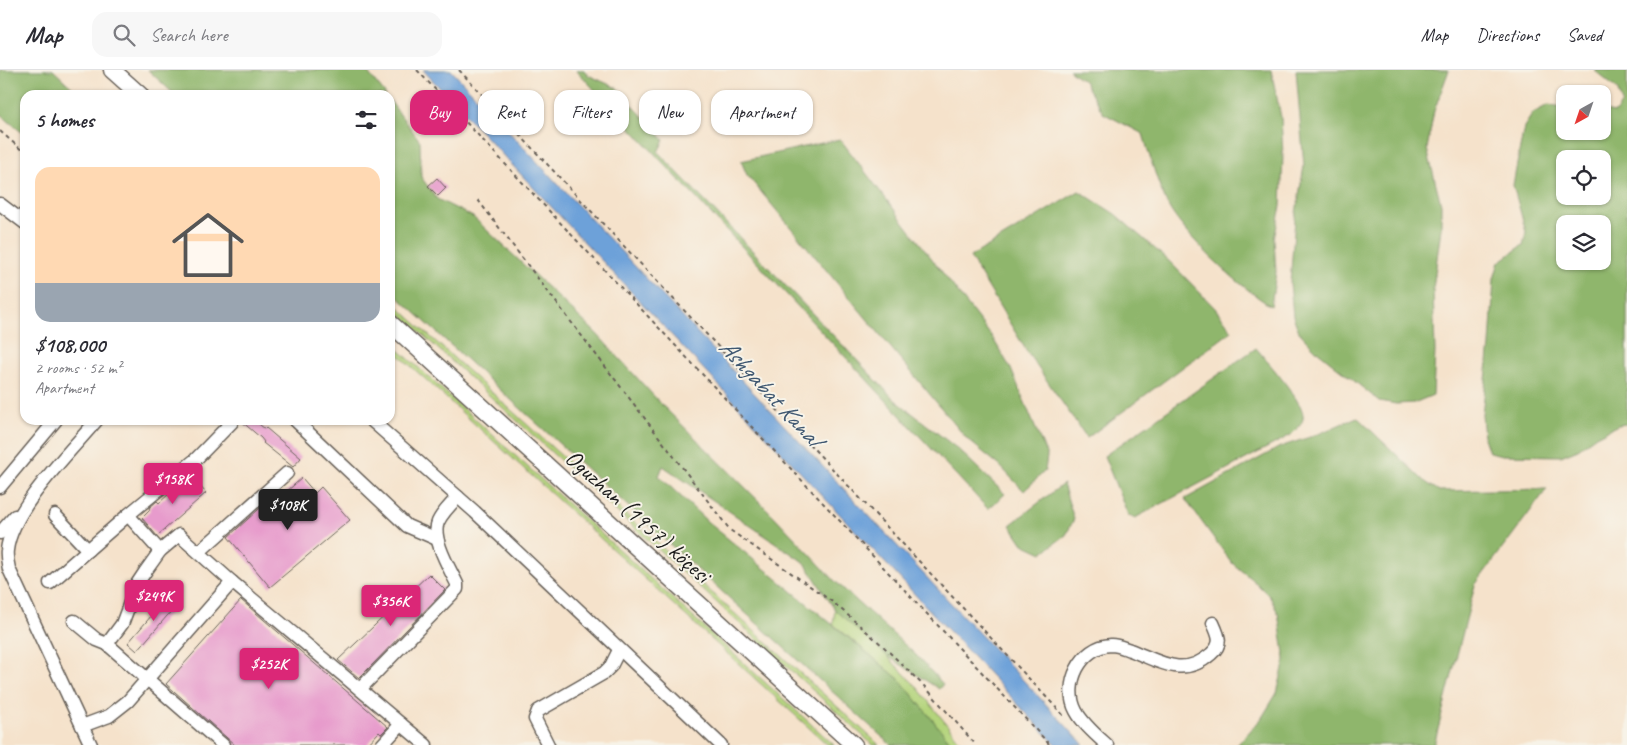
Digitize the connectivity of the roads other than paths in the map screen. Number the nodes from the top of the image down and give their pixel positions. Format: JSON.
{"nodes":[{"id":1,"x":112,"y":70,"type":"edge"},
{"id":2,"x":134,"y":90,"type":"edge"},
{"id":3,"x":1,"y":206,"type":"edge"},
{"id":4,"x":20,"y":220,"type":"edge"},
{"id":5,"x":395,"y":328,"type":"edge"},
{"id":6,"x":52,"y":425,"type":"edge"},
{"id":7,"x":94,"y":425,"type":"edge"},
{"id":8,"x":229,"y":425,"type":"edge"},
{"id":9,"x":300,"y":425,"type":"edge"},
{"id":10,"x":377,"y":425,"type":"edge"},
{"id":11,"x":287,"y":473,"type":"dead end"},
{"id":12,"x":0,"y":487,"type":"edge"},
{"id":13,"x":36,"y":490,"type":"junction"},
{"id":14,"x":458,"y":497,"type":"junction"},
{"id":15,"x":55,"y":515,"type":"dead end"},
{"id":16,"x":128,"y":515,"type":"junction"},
{"id":17,"x":0,"y":533,"type":"edge"},
{"id":18,"x":437,"y":539,"type":"junction"},
{"id":19,"x":88,"y":550,"type":"junction"},
{"id":20,"x":160,"y":551,"type":"junction"},
{"id":21,"x":199,"y":552,"type":"junction"},
{"id":22,"x":232,"y":582,"type":"junction"},
{"id":23,"x":50,"y":583,"type":"dead end"},
{"id":24,"x":74,"y":621,"type":"dead end"},
{"id":25,"x":1213,"y":624,"type":"dead end"},
{"id":26,"x":107,"y":644,"type":"junction"},
{"id":27,"x":619,"y":650,"type":"junction"},
{"id":28,"x":147,"y":679,"type":"junction"},
{"id":29,"x":360,"y":689,"type":"junction"},
{"id":30,"x":401,"y":724,"type":"junction"},
{"id":31,"x":82,"y":726,"type":"junction"},
{"id":32,"x":217,"y":743,"type":"edge"},
{"id":33,"x":91,"y":745,"type":"edge"},
{"id":34,"x":382,"y":745,"type":"edge"},
{"id":35,"x":426,"y":745,"type":"edge"},
{"id":36,"x":548,"y":745,"type":"edge"},
{"id":37,"x":721,"y":745,"type":"edge"},
{"id":38,"x":854,"y":745,"type":"edge"},
{"id":39,"x":1107,"y":745,"type":"edge"}],
"edges":[{"from":1,"to":2,"type":"main road"},
{"from":3,"to":4,"type":"lane"},
{"from":5,"to":38,"type":"main road","name":"Oguzhan (1957) köçesi"},
{"from":6,"to":12,"type":"lane"},
{"from":7,"to":13,"type":"lane"},
{"from":8,"to":16,"type":"lane"},
{"from":9,"to":18,"type":"lane"},
{"from":10,"to":14,"type":"lane"},
{"from":11,"to":21,"type":"lane"},
{"from":13,"to":17,"type":"lane"},
{"from":13,"to":31,"type":"lane"},
{"from":14,"to":18,"type":"lane"},
{"from":14,"to":27,"type":"lane"},
{"from":15,"to":19,"type":"lane"},
{"from":16,"to":19,"type":"lane"},
{"from":16,"to":20,"type":"lane"},
{"from":18,"to":29,"type":"lane"},
{"from":19,"to":23,"type":"lane"},
{"from":20,"to":21,"type":"lane"},
{"from":20,"to":26,"type":"lane"},
{"from":21,"to":22,"type":"lane"},
{"from":22,"to":28,"type":"lane"},
{"from":22,"to":29,"type":"lane"},
{"from":24,"to":26,"type":"lane"},
{"from":25,"to":39,"type":"lane"},
{"from":26,"to":28,"type":"lane"},
{"from":27,"to":36,"type":"lane"},
{"from":27,"to":37,"type":"lane"},
{"from":28,"to":31,"type":"lane"},
{"from":28,"to":32,"type":"lane"},
{"from":29,"to":30,"type":"lane"},
{"from":30,"to":34,"type":"lane"},
{"from":30,"to":35,"type":"lane"},
{"from":31,"to":33,"type":"lane"}]}
